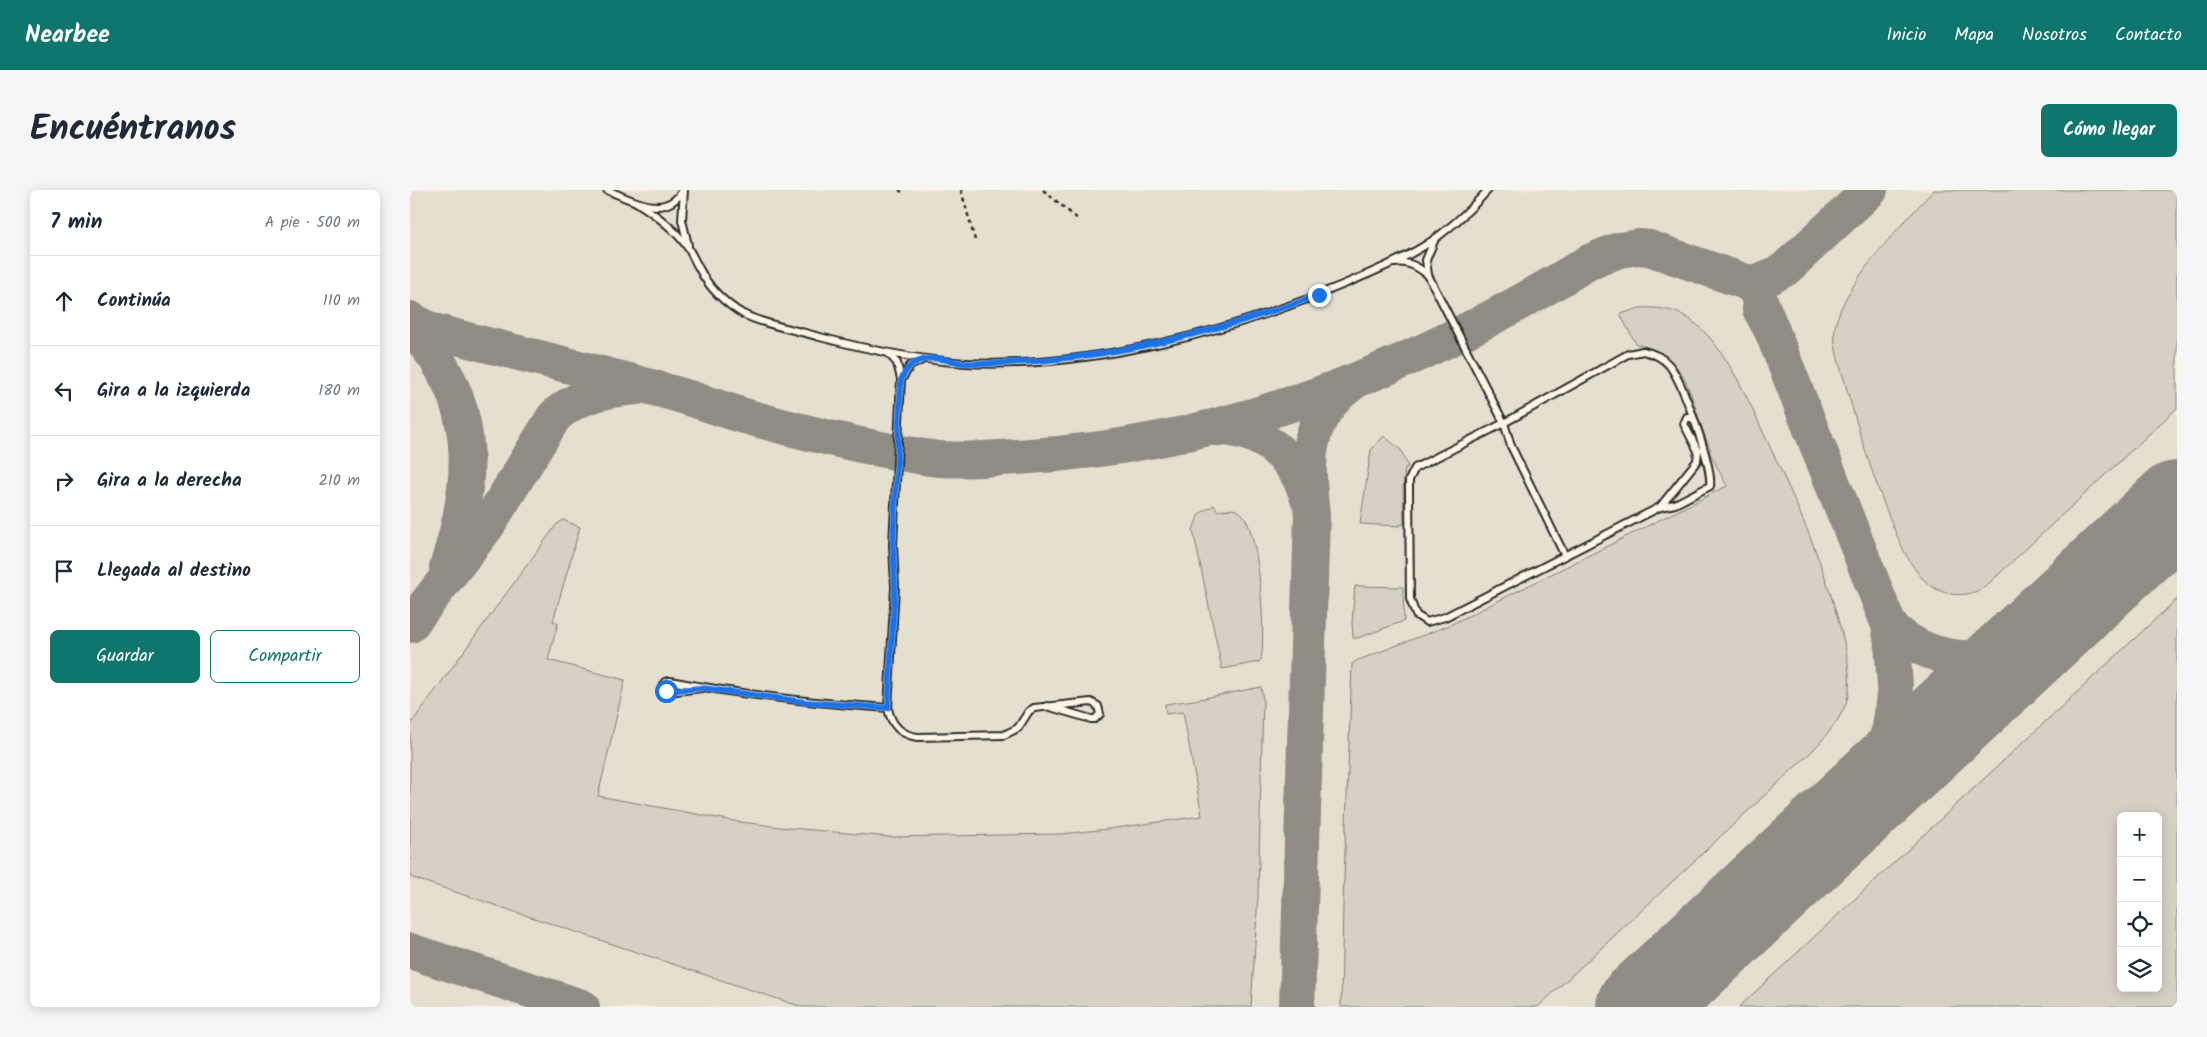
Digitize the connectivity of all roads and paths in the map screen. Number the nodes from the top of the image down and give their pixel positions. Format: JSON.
{"nodes":[{"id":1,"x":607,"y":190,"type":"edge"},
{"id":2,"x":683,"y":190,"type":"edge"},
{"id":3,"x":899,"y":190,"type":"edge"},
{"id":4,"x":961,"y":190,"type":"edge"},
{"id":5,"x":1043,"y":190,"type":"edge"},
{"id":6,"x":1488,"y":190,"type":"edge"},
{"id":7,"x":902,"y":192,"type":"dead end"},
{"id":8,"x":636,"y":202,"type":"junction"},
{"id":9,"x":1079,"y":220,"type":"dead end"},
{"id":10,"x":1436,"y":238,"type":"junction"},
{"id":11,"x":975,"y":240,"type":"dead end"},
{"id":12,"x":694,"y":258,"type":"junction"},
{"id":13,"x":1388,"y":265,"type":"junction"},
{"id":14,"x":1428,"y":275,"type":"junction"},
{"id":15,"x":888,"y":353,"type":"junction"},
{"id":16,"x":927,"y":359,"type":"junction"},
{"id":17,"x":901,"y":380,"type":"junction"},
{"id":18,"x":1693,"y":419,"type":"junction"},
{"id":19,"x":1504,"y":423,"type":"junction"},
{"id":20,"x":1660,"y":507,"type":"junction"},
{"id":21,"x":1565,"y":556,"type":"junction"},
{"id":22,"x":702,"y":688,"type":"junction"},
{"id":23,"x":1048,"y":706,"type":"junction"},
{"id":24,"x":888,"y":708,"type":"junction"}],
"edges":[{"from":1,"to":8,"type":"lane"},
{"from":2,"to":8,"type":"lane"},
{"from":2,"to":12,"type":"lane"},
{"from":3,"to":7,"type":"path"},
{"from":4,"to":11,"type":"path"},
{"from":5,"to":9,"type":"path"},
{"from":6,"to":10,"type":"lane"},
{"from":8,"to":12,"type":"lane"},
{"from":10,"to":13,"type":"lane"},
{"from":10,"to":14,"type":"lane"},
{"from":12,"to":15,"type":"lane"},
{"from":13,"to":14,"type":"lane"},
{"from":13,"to":16,"type":"lane"},
{"from":14,"to":19,"type":"lane"},
{"from":15,"to":16,"type":"lane"},
{"from":15,"to":17,"type":"lane"},
{"from":16,"to":17,"type":"lane"},
{"from":17,"to":24,"type":"lane"},
{"from":18,"to":19,"type":"lane"},
{"from":18,"to":20,"type":"lane"},
{"from":18,"to":20,"type":"lane"},
{"from":19,"to":21,"type":"lane"},
{"from":19,"to":21,"type":"lane"},
{"from":20,"to":21,"type":"lane"},
{"from":22,"to":22,"type":"lane"},
{"from":22,"to":24,"type":"lane"},
{"from":23,"to":23,"type":"lane"},
{"from":23,"to":24,"type":"lane"}]}
